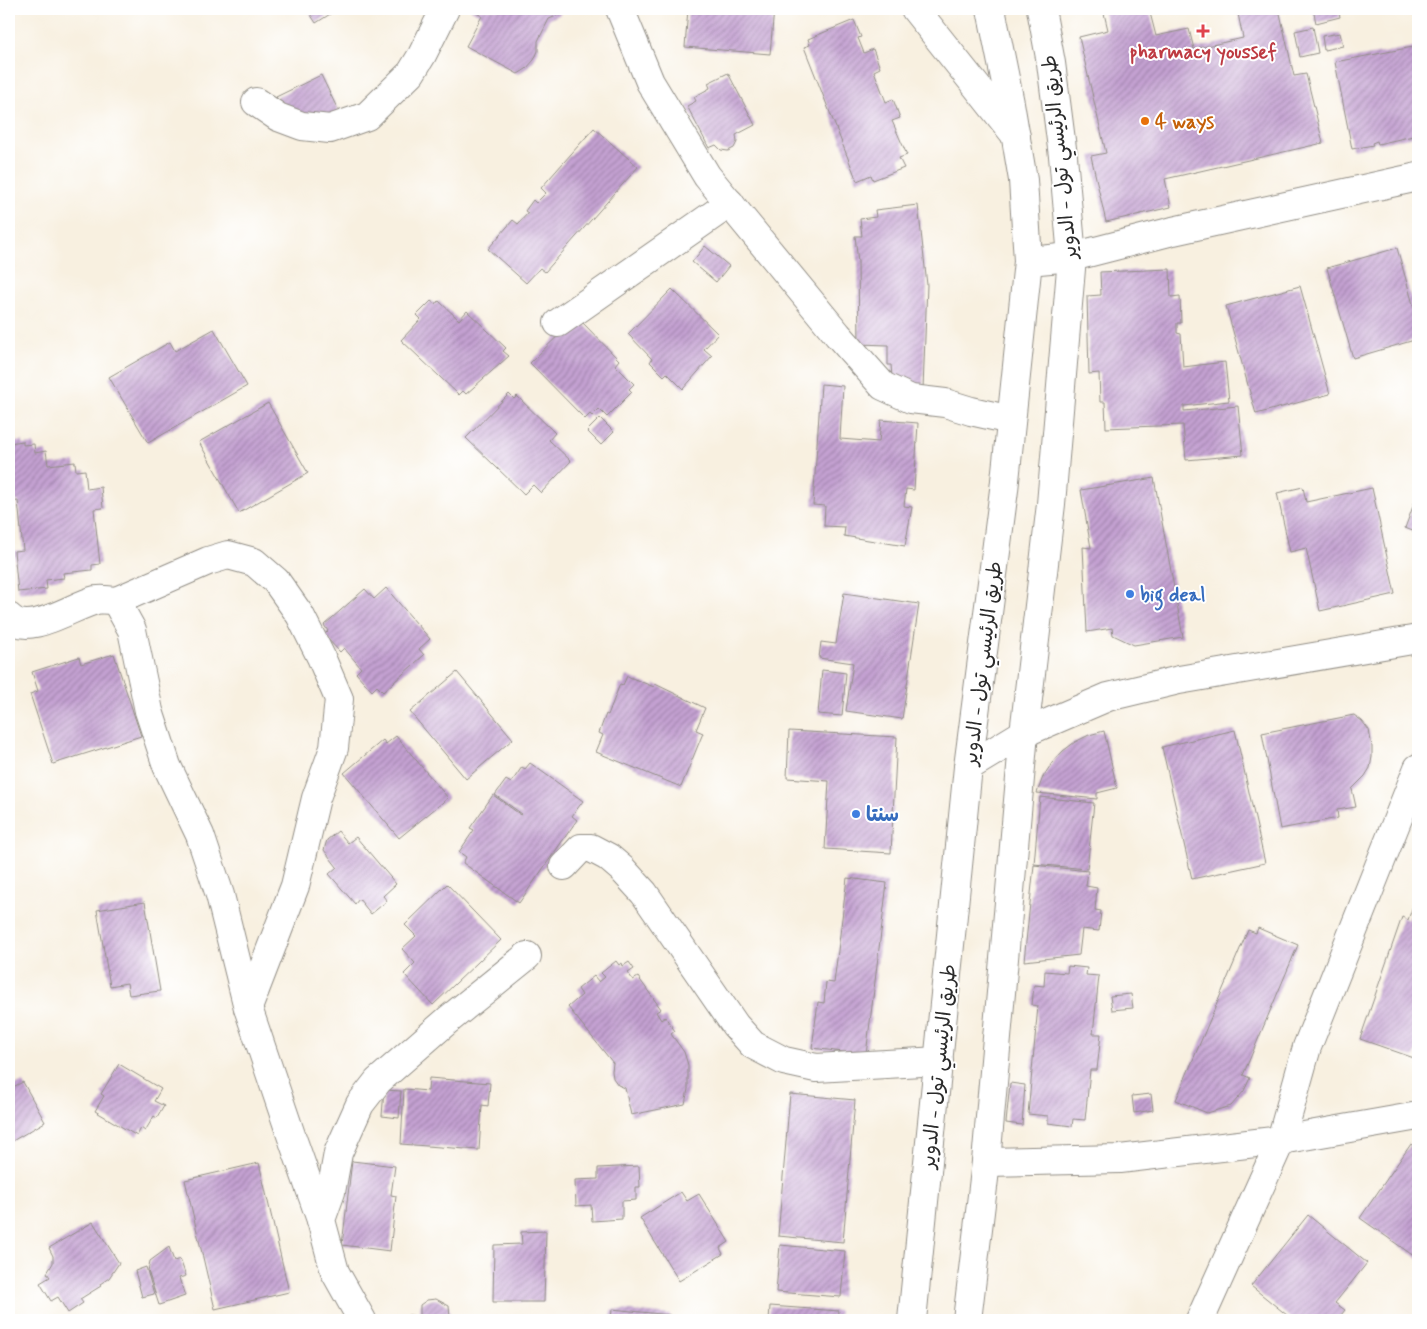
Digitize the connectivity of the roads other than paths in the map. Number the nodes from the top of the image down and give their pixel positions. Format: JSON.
{"nodes":[{"id":1,"x":445,"y":9,"type":"edge"},
{"id":2,"x":620,"y":9,"type":"edge"},
{"id":3,"x":915,"y":9,"type":"edge"},
{"id":4,"x":991,"y":9,"type":"edge"},
{"id":5,"x":1041,"y":9,"type":"edge"},
{"id":6,"x":256,"y":102,"type":"dead end"},
{"id":7,"x":1016,"y":136,"type":"junction"},
{"id":8,"x":1418,"y":177,"type":"edge"},
{"id":9,"x":730,"y":203,"type":"junction"},
{"id":10,"x":1072,"y":257,"type":"junction"},
{"id":11,"x":1028,"y":261,"type":"junction"},
{"id":12,"x":558,"y":323,"type":"dead end"},
{"id":13,"x":1011,"y":420,"type":"junction"},
{"id":14,"x":116,"y":600,"type":"junction"},
{"id":15,"x":9,"y":617,"type":"edge"},
{"id":16,"x":1418,"y":639,"type":"edge"},
{"id":17,"x":1024,"y":733,"type":"junction"},
{"id":18,"x":968,"y":767,"type":"junction"},
{"id":19,"x":1418,"y":768,"type":"edge"},
{"id":20,"x":564,"y":866,"type":"dead end"},
{"id":21,"x":527,"y":956,"type":"dead end"},
{"id":22,"x":248,"y":1008,"type":"junction"},
{"id":23,"x":939,"y":1061,"type":"junction"},
{"id":24,"x":1418,"y":1116,"type":"edge"},
{"id":25,"x":1281,"y":1140,"type":"junction"},
{"id":26,"x":986,"y":1162,"type":"junction"},
{"id":27,"x":322,"y":1220,"type":"junction"},
{"id":28,"x":362,"y":1320,"type":"edge"},
{"id":29,"x":912,"y":1320,"type":"edge"},
{"id":30,"x":967,"y":1320,"type":"edge"},
{"id":31,"x":1200,"y":1320,"type":"edge"}],
"edges":[{"from":1,"to":6,"type":"street"},
{"from":2,"to":9,"type":"street"},
{"from":3,"to":7,"type":"street"},
{"from":4,"to":7,"type":"street","name":"طريق الرئيسي تول - الدوير"},
{"from":5,"to":10,"type":"street","name":"طريق الرئيسي تول - الدوير"},
{"from":7,"to":11,"type":"street","name":"طريق الرئيسي تول - الدوير"},
{"from":8,"to":10,"type":"street"},
{"from":9,"to":12,"type":"street"},
{"from":9,"to":13,"type":"street"},
{"from":10,"to":11,"type":"street"},
{"from":10,"to":17,"type":"street","name":"طريق الرئيسي تول - الدوير"},
{"from":11,"to":13,"type":"street","name":"طريق الرئيسي تول - الدوير"},
{"from":13,"to":18,"type":"street","name":"طريق الرئيسي تول - الدوير"},
{"from":14,"to":15,"type":"street"},
{"from":14,"to":22,"type":"street"},
{"from":14,"to":22,"type":"street"},
{"from":16,"to":17,"type":"street"},
{"from":17,"to":18,"type":"street"},
{"from":17,"to":26,"type":"street","name":"طريق الرئيسي تول - الدوير"},
{"from":18,"to":23,"type":"street","name":"طريق الرئيسي تول - الدوير"},
{"from":19,"to":25,"type":"street"},
{"from":20,"to":23,"type":"street"},
{"from":21,"to":27,"type":"street"},
{"from":22,"to":27,"type":"street"},
{"from":23,"to":29,"type":"street","name":"طريق الرئيسي تول - الدوير"},
{"from":24,"to":25,"type":"street"},
{"from":25,"to":26,"type":"street"},
{"from":25,"to":31,"type":"street"},
{"from":26,"to":30,"type":"street","name":"طريق الرئيسي تول - الدوير"},
{"from":27,"to":28,"type":"street"}]}
